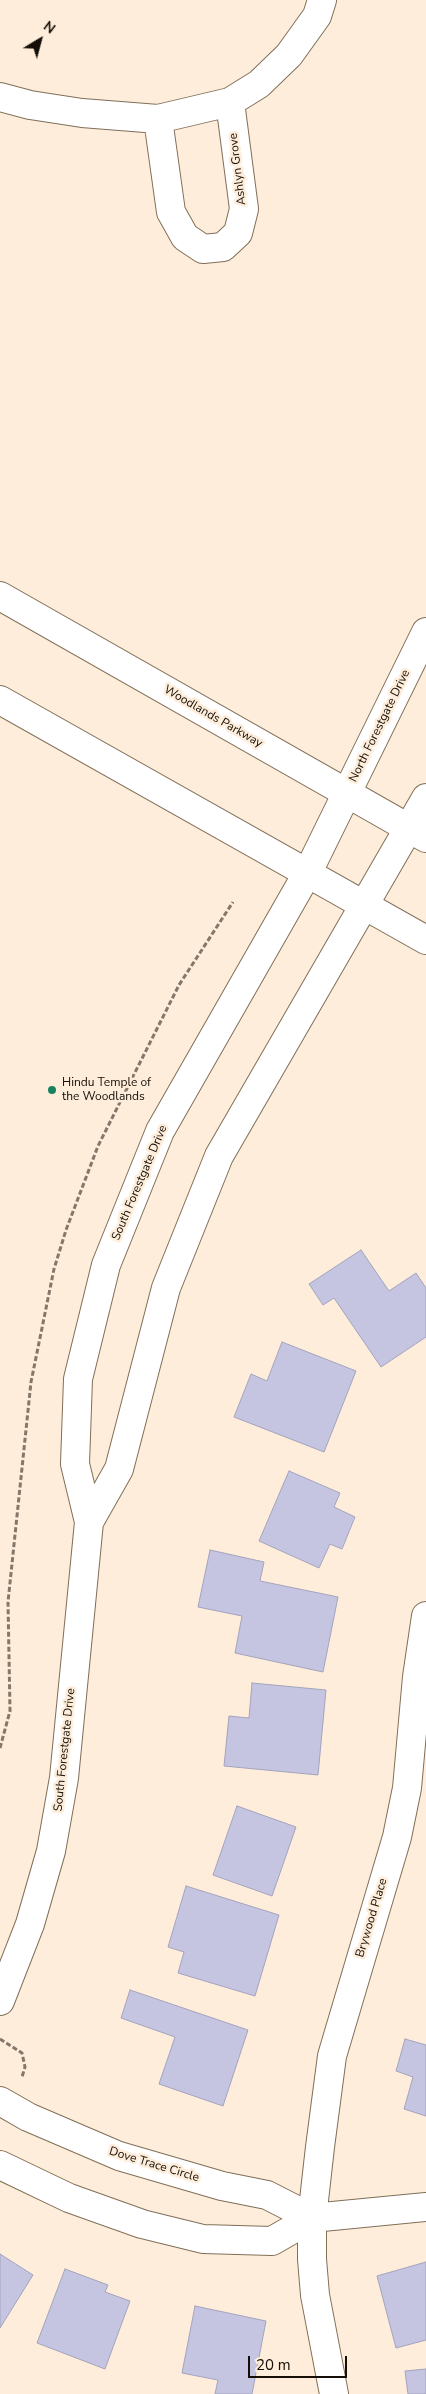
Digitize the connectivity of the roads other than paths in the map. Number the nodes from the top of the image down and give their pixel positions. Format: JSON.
{"nodes":[{"id":1,"x":322,"y":0,"type":"edge"},
{"id":2,"x":0,"y":97,"type":"edge"},
{"id":3,"x":230,"y":102,"type":"junction"},
{"id":4,"x":158,"y":120,"type":"junction"},
{"id":5,"x":0,"y":596,"type":"edge"},
{"id":6,"x":426,"y":632,"type":"edge"},
{"id":7,"x":0,"y":700,"type":"edge"},
{"id":8,"x":347,"y":794,"type":"junction"},
{"id":9,"x":426,"y":798,"type":"edge"},
{"id":10,"x":418,"y":833,"type":"edge"},
{"id":11,"x":308,"y":872,"type":"junction"},
{"id":12,"x":365,"y":905,"type":"junction"},
{"id":13,"x":426,"y":940,"type":"edge"},
{"id":14,"x":90,"y":1522,"type":"junction"},
{"id":15,"x":426,"y":1616,"type":"edge"},
{"id":16,"x":0,"y":2000,"type":"edge"},
{"id":17,"x":4,"y":2104,"type":"edge"},
{"id":18,"x":0,"y":2165,"type":"edge"},
{"id":19,"x":426,"y":2208,"type":"edge"},
{"id":20,"x":312,"y":2218,"type":"junction"},
{"id":21,"x":334,"y":2394,"type":"edge"}],
"edges":[{"from":1,"to":3,"type":"street"},
{"from":2,"to":4,"type":"street"},
{"from":3,"to":4,"type":"street"},
{"from":3,"to":4,"type":"street","name":"Ashlyn Grove"},
{"from":5,"to":8,"type":"street","name":"Woodlands Parkway"},
{"from":6,"to":8,"type":"street","name":"North Forestgate Drive"},
{"from":7,"to":11,"type":"street"},
{"from":8,"to":10,"type":"street","name":"Woodlands Parkway"},
{"from":8,"to":11,"type":"street","name":"South Forestgate Drive"},
{"from":9,"to":10,"type":"street"},
{"from":10,"to":12,"type":"street"},
{"from":11,"to":12,"type":"street"},
{"from":11,"to":14,"type":"street","name":"South Forestgate Drive"},
{"from":12,"to":13,"type":"street"},
{"from":12,"to":14,"type":"street","name":"South Forestgate Drive"},
{"from":14,"to":16,"type":"street","name":"South Forestgate Drive"},
{"from":15,"to":20,"type":"street","name":"Brywood Place"},
{"from":17,"to":20,"type":"street","name":"Dove Trace Circle"},
{"from":18,"to":20,"type":"street"},
{"from":19,"to":20,"type":"street"},
{"from":20,"to":21,"type":"street","name":"Brywood Place"}]}
